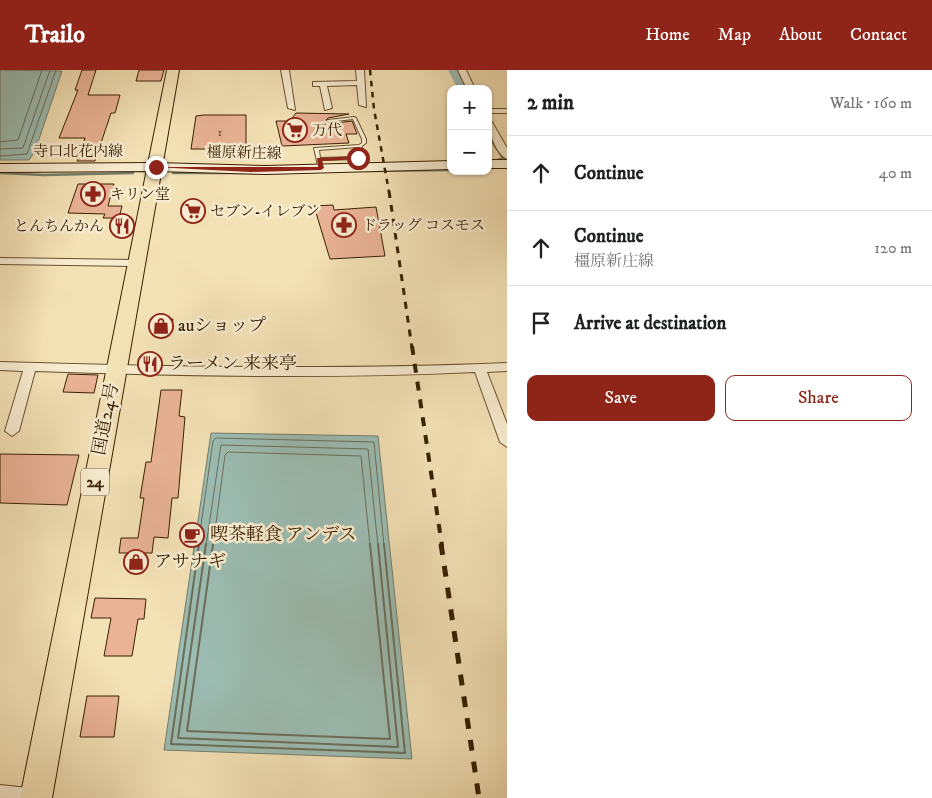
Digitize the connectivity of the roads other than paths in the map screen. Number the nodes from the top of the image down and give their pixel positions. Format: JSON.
{"nodes":[{"id":1,"x":173,"y":70,"type":"edge"},
{"id":2,"x":285,"y":70,"type":"edge"},
{"id":3,"x":360,"y":70,"type":"edge"},
{"id":4,"x":462,"y":70,"type":"edge"},
{"id":5,"x":360,"y":83,"type":"junction"},
{"id":6,"x":469,"y":85,"type":"edge"},
{"id":7,"x":363,"y":105,"type":"dead end"},
{"id":8,"x":292,"y":108,"type":"dead end"},
{"id":9,"x":328,"y":108,"type":"dead end"},
{"id":10,"x":492,"y":111,"type":"edge"},
{"id":11,"x":507,"y":111,"type":"edge"},
{"id":12,"x":328,"y":121,"type":"dead end"},
{"id":13,"x":492,"y":129,"type":"edge"},
{"id":14,"x":360,"y":146,"type":"junction"},
{"id":15,"x":507,"y":156,"type":"edge"},
{"id":16,"x":320,"y":164,"type":"junction"},
{"id":17,"x":492,"y":164,"type":"edge"},
{"id":18,"x":507,"y":164,"type":"edge"},
{"id":19,"x":447,"y":165,"type":"edge"},
{"id":20,"x":156,"y":167,"type":"junction"},
{"id":21,"x":0,"y":168,"type":"edge"},
{"id":22,"x":0,"y":261,"type":"edge"},
{"id":23,"x":135,"y":264,"type":"junction"},
{"id":24,"x":0,"y":366,"type":"edge"},
{"id":25,"x":479,"y":367,"type":"junction"},
{"id":26,"x":507,"y":367,"type":"edge"},
{"id":27,"x":30,"y":368,"type":"junction"},
{"id":28,"x":115,"y":371,"type":"junction"},
{"id":29,"x":12,"y":431,"type":"dead end"},
{"id":30,"x":507,"y":442,"type":"edge"},
{"id":31,"x":0,"y":795,"type":"edge"},
{"id":32,"x":29,"y":798,"type":"edge"},
{"id":33,"x":36,"y":798,"type":"edge"}],
"edges":[{"from":1,"to":20,"type":"highway","name":"国道24号","number":"24"},
{"from":2,"to":8,"type":"street"},
{"from":3,"to":5,"type":"street"},
{"from":4,"to":6,"type":"street"},
{"from":5,"to":7,"type":"street"},
{"from":5,"to":9,"type":"street"},
{"from":10,"to":11,"type":"street"},
{"from":12,"to":14,"type":"lane"},
{"from":13,"to":15,"type":"street"},
{"from":14,"to":16,"type":"lane"},
{"from":14,"to":16,"type":"lane"},
{"from":16,"to":19,"type":"main road","name":"橿原新庄線"},
{"from":16,"to":20,"type":"main road","name":"橿原新庄線"},
{"from":17,"to":18,"type":"main road"},
{"from":20,"to":21,"type":"main road","name":"寺口北花内線"},
{"from":20,"to":23,"type":"highway","name":"国道24号","number":"24"},
{"from":22,"to":23,"type":"street"},
{"from":23,"to":28,"type":"highway","name":"国道24号","number":"24"},
{"from":24,"to":27,"type":"street"},
{"from":25,"to":26,"type":"street"},
{"from":25,"to":28,"type":"street"},
{"from":25,"to":30,"type":"street"},
{"from":27,"to":28,"type":"street"},
{"from":27,"to":29,"type":"street"},
{"from":28,"to":33,"type":"highway","name":"国道24号","number":"24"},
{"from":31,"to":32,"type":"street"}]}
